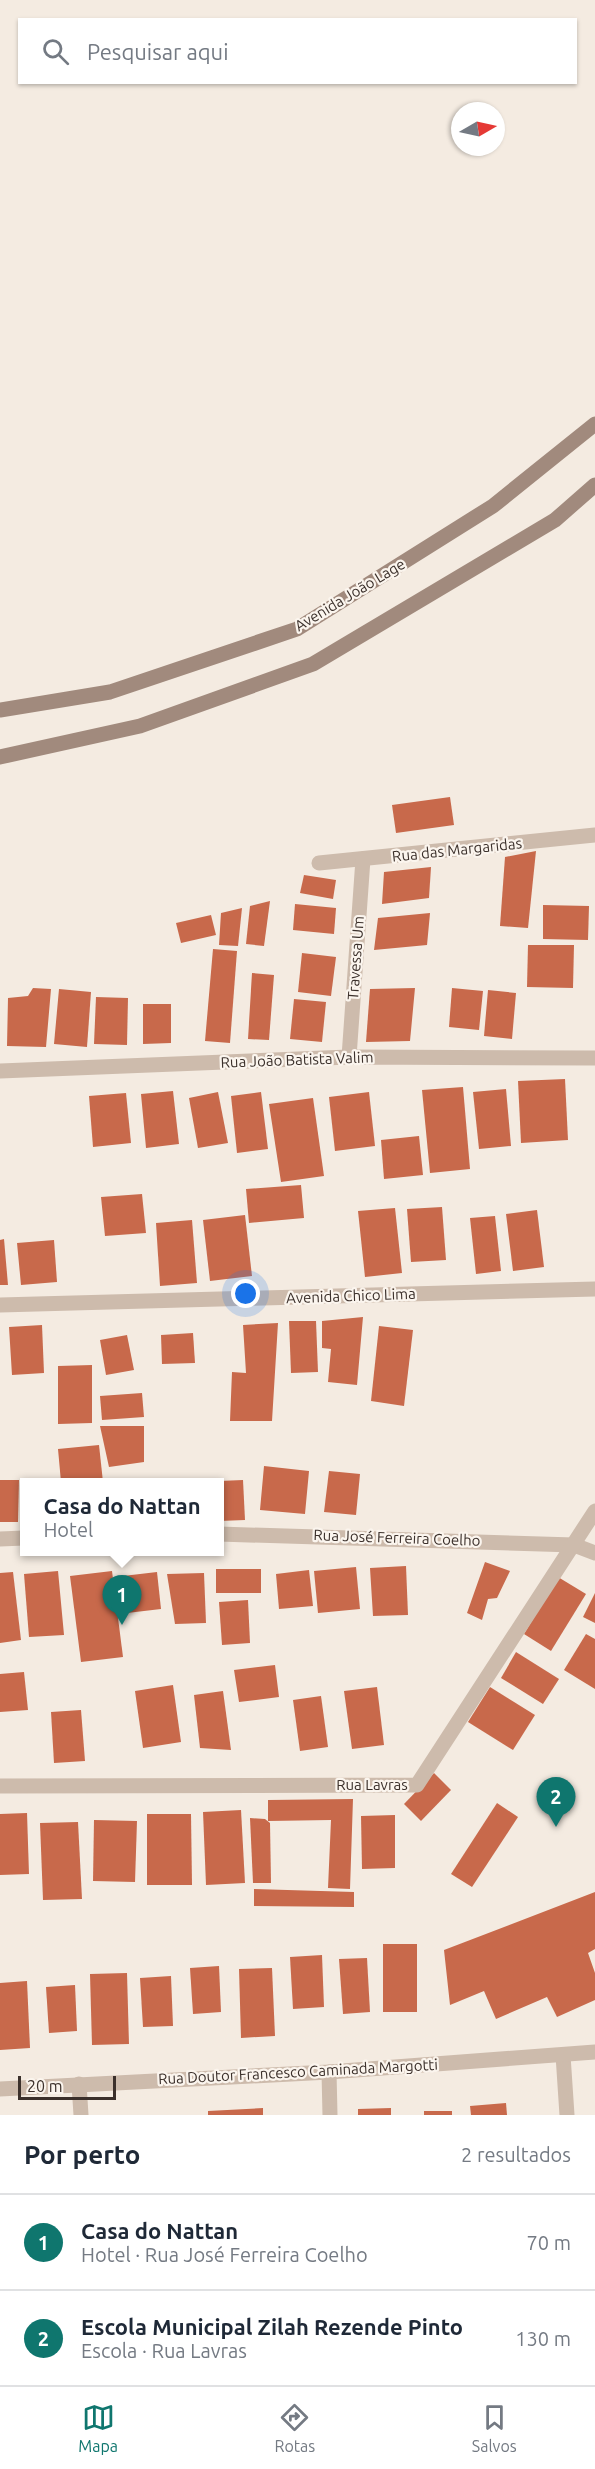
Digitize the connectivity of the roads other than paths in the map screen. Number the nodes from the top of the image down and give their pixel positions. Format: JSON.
{"nodes":[{"id":1,"x":595,"y":424,"type":"edge"},
{"id":2,"x":595,"y":485,"type":"edge"},
{"id":3,"x":0,"y":710,"type":"edge"},
{"id":4,"x":0,"y":757,"type":"edge"},
{"id":5,"x":595,"y":835,"type":"edge"},
{"id":6,"x":363,"y":859,"type":"junction"},
{"id":7,"x":319,"y":863,"type":"dead end"},
{"id":8,"x":349,"y":1057,"type":"junction"},
{"id":9,"x":595,"y":1058,"type":"edge"},
{"id":10,"x":0,"y":1071,"type":"edge"},
{"id":11,"x":595,"y":1289,"type":"edge"},
{"id":12,"x":0,"y":1305,"type":"edge"},
{"id":13,"x":595,"y":1511,"type":"edge"},
{"id":14,"x":224,"y":1534,"type":"edge"},
{"id":15,"x":20,"y":1538,"type":"edge"},
{"id":16,"x":0,"y":1539,"type":"edge"},
{"id":17,"x":574,"y":1545,"type":"junction"},
{"id":18,"x":595,"y":1553,"type":"edge"},
{"id":19,"x":0,"y":1785,"type":"edge"},
{"id":20,"x":595,"y":2052,"type":"edge"},
{"id":21,"x":563,"y":2055,"type":"junction"},
{"id":22,"x":329,"y":2072,"type":"junction"},
{"id":23,"x":79,"y":2084,"type":"junction"},
{"id":24,"x":0,"y":2089,"type":"edge"},
{"id":25,"x":81,"y":2115,"type":"edge"},
{"id":26,"x":330,"y":2115,"type":"edge"},
{"id":27,"x":567,"y":2115,"type":"edge"}],
"edges":[{"from":1,"to":3,"type":"street","name":"Avenida João Lage"},
{"from":2,"to":4,"type":"street"},
{"from":5,"to":6,"type":"street","name":"Rua das Margaridas"},
{"from":6,"to":7,"type":"street","name":"Rua das Margaridas"},
{"from":6,"to":8,"type":"street","name":"Travessa Um"},
{"from":8,"to":9,"type":"street","name":"Rua João Batista Valim"},
{"from":8,"to":10,"type":"street","name":"Rua João Batista Valim"},
{"from":11,"to":12,"type":"street","name":"Avenida Chico Lima"},
{"from":13,"to":17,"type":"street","name":"Rua Lavras"},
{"from":14,"to":17,"type":"street","name":"Rua José Ferreira Coelho"},
{"from":15,"to":16,"type":"street"},
{"from":17,"to":18,"type":"street","name":"Rua José Ferreira Coelho"},
{"from":17,"to":19,"type":"street","name":"Rua Lavras"},
{"from":20,"to":21,"type":"street","name":"Rua Doutor Francesco Caminada Margotti"},
{"from":21,"to":22,"type":"street","name":"Rua Doutor Francesco Caminada Margotti"},
{"from":21,"to":27,"type":"street"},
{"from":22,"to":23,"type":"street","name":"Rua Doutor Francesco Caminada Margotti"},
{"from":22,"to":26,"type":"street"},
{"from":23,"to":24,"type":"street","name":"Rua Doutor Francesco Caminada Margotti"},
{"from":23,"to":25,"type":"street"}]}
